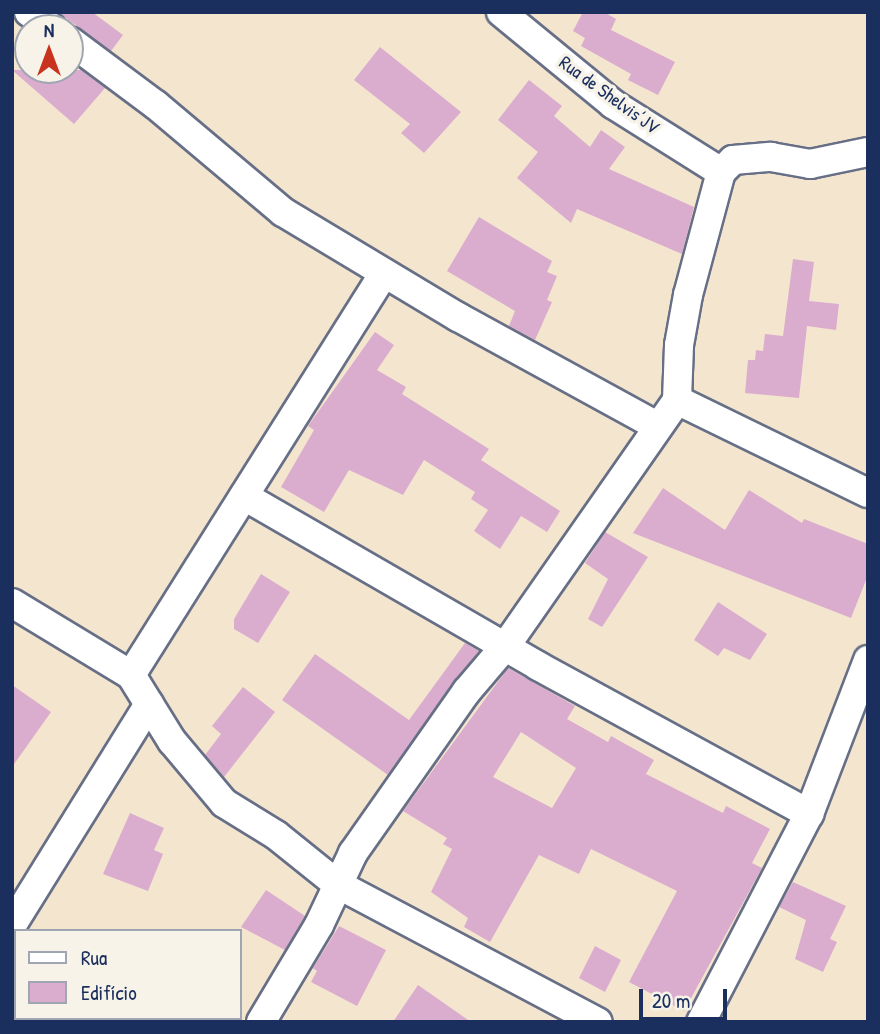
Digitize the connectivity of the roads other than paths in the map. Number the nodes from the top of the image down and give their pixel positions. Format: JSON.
{"nodes":[{"id":1,"x":501,"y":12,"type":"edge"},
{"id":2,"x":84,"y":51,"type":"edge"},
{"id":3,"x":868,"y":152,"type":"edge"},
{"id":4,"x":721,"y":172,"type":"junction"},
{"id":5,"x":384,"y":274,"type":"junction"},
{"id":6,"x":677,"y":400,"type":"junction"},
{"id":7,"x":657,"y":426,"type":"junction"},
{"id":8,"x":868,"y":493,"type":"edge"},
{"id":9,"x":244,"y":496,"type":"junction"},
{"id":10,"x":12,"y":603,"type":"edge"},
{"id":11,"x":507,"y":644,"type":"junction"},
{"id":12,"x":868,"y":660,"type":"edge"},
{"id":13,"x":131,"y":675,"type":"junction"},
{"id":14,"x":149,"y":704,"type":"junction"},
{"id":15,"x":809,"y":814,"type":"junction"},
{"id":16,"x":337,"y":884,"type":"junction"},
{"id":17,"x":12,"y":925,"type":"edge"},
{"id":18,"x":261,"y":1022,"type":"edge"},
{"id":19,"x":598,"y":1022,"type":"edge"},
{"id":20,"x":701,"y":1022,"type":"edge"}],
"edges":[{"from":1,"to":4,"type":"street","name":"Rua de Shelvis’JV"},
{"from":2,"to":5,"type":"street"},
{"from":3,"to":4,"type":"street"},
{"from":4,"to":6,"type":"street"},
{"from":5,"to":7,"type":"street"},
{"from":5,"to":9,"type":"street"},
{"from":6,"to":7,"type":"street"},
{"from":6,"to":8,"type":"street"},
{"from":7,"to":11,"type":"street"},
{"from":9,"to":11,"type":"street"},
{"from":9,"to":13,"type":"street"},
{"from":10,"to":13,"type":"street"},
{"from":11,"to":15,"type":"street"},
{"from":11,"to":16,"type":"street"},
{"from":12,"to":15,"type":"street"},
{"from":13,"to":14,"type":"street"},
{"from":14,"to":16,"type":"street"},
{"from":14,"to":17,"type":"street"},
{"from":15,"to":20,"type":"street"},
{"from":16,"to":18,"type":"street"},
{"from":16,"to":19,"type":"street"}]}
